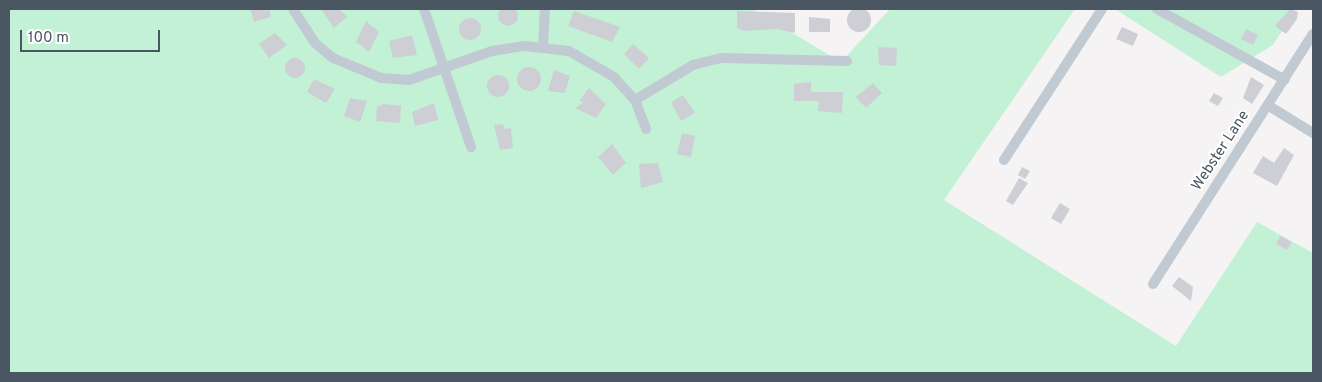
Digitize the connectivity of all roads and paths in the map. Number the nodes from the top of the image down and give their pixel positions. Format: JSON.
{"nodes":[{"id":1,"x":293,"y":9,"type":"edge"},
{"id":2,"x":424,"y":9,"type":"edge"},
{"id":3,"x":545,"y":9,"type":"edge"},
{"id":4,"x":1102,"y":9,"type":"edge"},
{"id":5,"x":1157,"y":9,"type":"edge"},
{"id":6,"x":1313,"y":34,"type":"edge"},
{"id":7,"x":543,"y":46,"type":"junction"},
{"id":8,"x":847,"y":61,"type":"dead end"},
{"id":9,"x":446,"y":70,"type":"junction"},
{"id":10,"x":1285,"y":80,"type":"junction"},
{"id":11,"x":634,"y":100,"type":"junction"},
{"id":12,"x":1269,"y":106,"type":"junction"},
{"id":13,"x":646,"y":129,"type":"dead end"},
{"id":14,"x":1313,"y":133,"type":"edge"},
{"id":15,"x":471,"y":147,"type":"dead end"},
{"id":16,"x":1004,"y":160,"type":"dead end"},
{"id":17,"x":1153,"y":284,"type":"dead end"}],
"edges":[{"from":1,"to":9,"type":"street"},
{"from":2,"to":9,"type":"street"},
{"from":3,"to":7,"type":"street"},
{"from":4,"to":16,"type":"street"},
{"from":5,"to":10,"type":"street"},
{"from":6,"to":10,"type":"street","name":"Webster Lane"},
{"from":7,"to":9,"type":"street"},
{"from":7,"to":11,"type":"street"},
{"from":8,"to":11,"type":"street"},
{"from":9,"to":15,"type":"street"},
{"from":10,"to":12,"type":"street","name":"Webster Lane"},
{"from":11,"to":13,"type":"street"},
{"from":12,"to":14,"type":"street"},
{"from":12,"to":17,"type":"street","name":"Webster Lane"}]}
